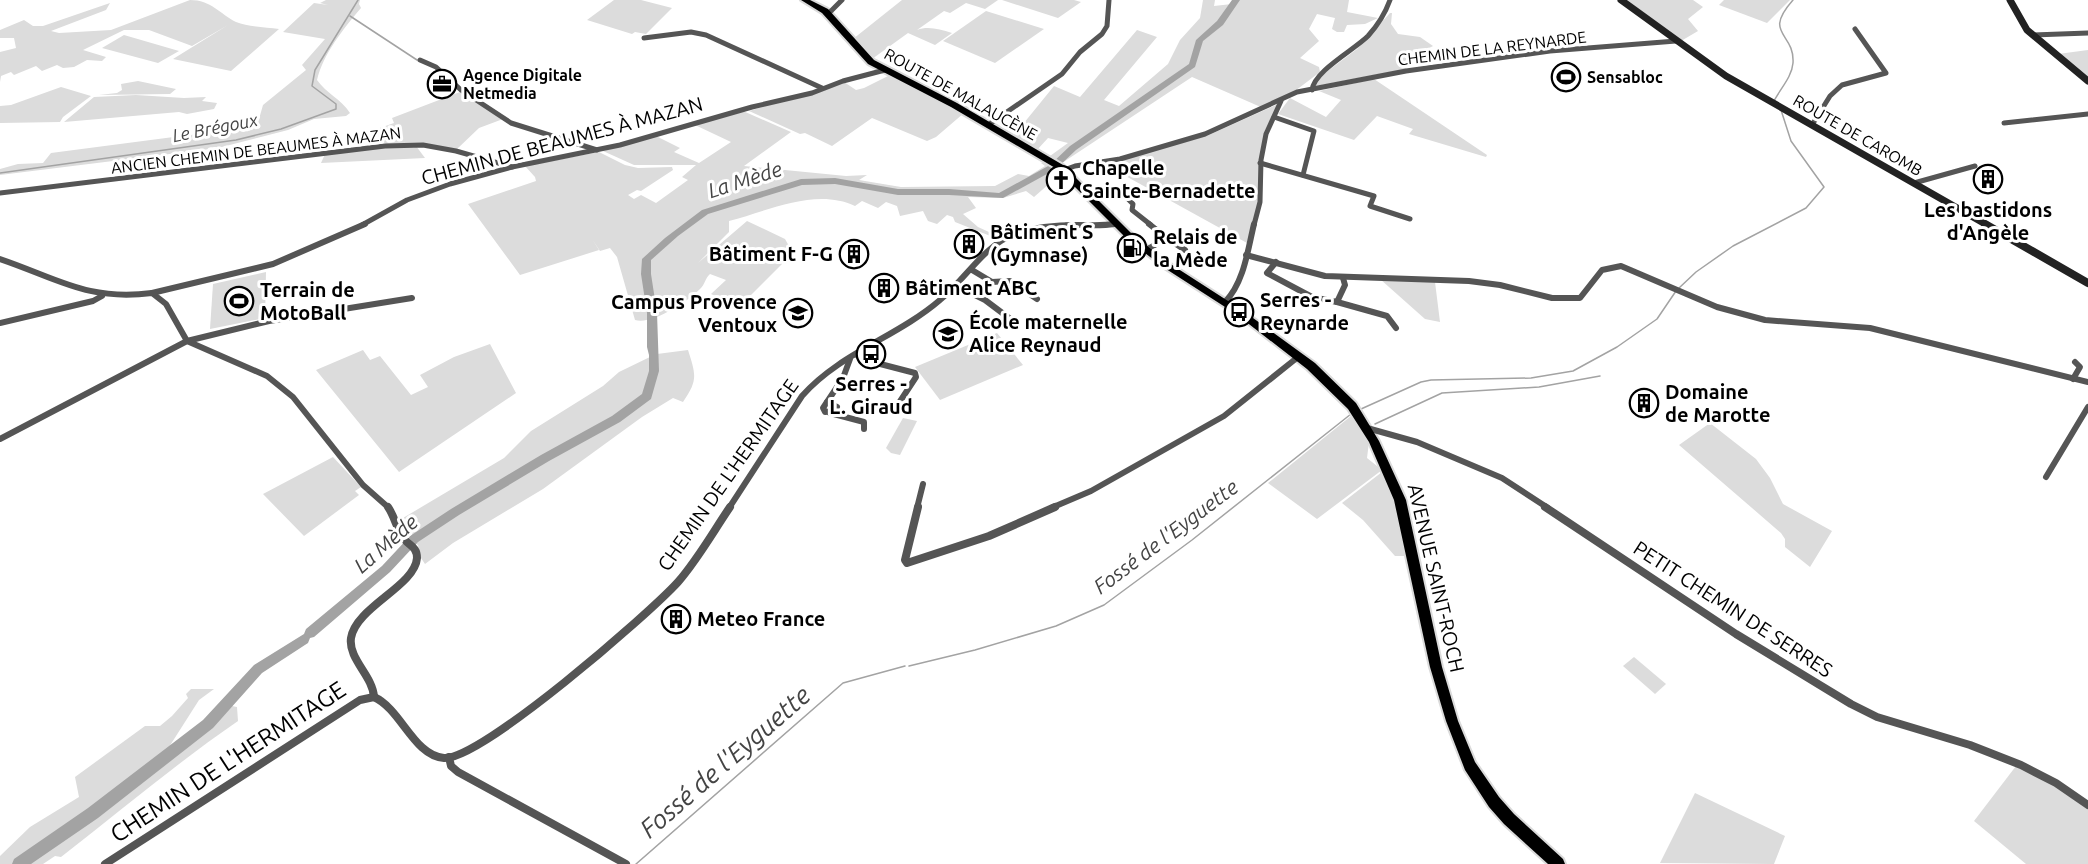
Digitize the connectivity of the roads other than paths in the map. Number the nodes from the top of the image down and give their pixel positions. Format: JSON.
{"nodes":[{"id":1,"x":805,"y":0,"type":"edge"},
{"id":2,"x":842,"y":0,"type":"edge"},
{"id":3,"x":1109,"y":0,"type":"edge"},
{"id":4,"x":1390,"y":0,"type":"edge"},
{"id":5,"x":1621,"y":0,"type":"edge"},
{"id":6,"x":2010,"y":0,"type":"edge"},
{"id":7,"x":828,"y":14,"type":"junction"},
{"id":8,"x":1855,"y":29,"type":"dead end"},
{"id":9,"x":2088,"y":33,"type":"edge"},
{"id":10,"x":2033,"y":35,"type":"junction"},
{"id":11,"x":644,"y":38,"type":"dead end"},
{"id":12,"x":1676,"y":41,"type":"junction"},
{"id":13,"x":420,"y":60,"type":"dead end"},
{"id":14,"x":885,"y":70,"type":"junction"},
{"id":15,"x":2088,"y":81,"type":"edge"},
{"id":16,"x":822,"y":88,"type":"junction"},
{"id":17,"x":1312,"y":90,"type":"junction"},
{"id":18,"x":1281,"y":101,"type":"junction"},
{"id":19,"x":2088,"y":114,"type":"edge"},
{"id":20,"x":1274,"y":117,"type":"junction"},
{"id":21,"x":2004,"y":123,"type":"dead end"},
{"id":22,"x":988,"y":125,"type":"junction"},
{"id":23,"x":1812,"y":125,"type":"junction"},
{"id":24,"x":598,"y":150,"type":"junction"},
{"id":25,"x":1260,"y":163,"type":"junction"},
{"id":26,"x":1976,"y":166,"type":"dead end"},
{"id":27,"x":512,"y":167,"type":"junction"},
{"id":28,"x":1059,"y":167,"type":"junction"},
{"id":29,"x":1303,"y":175,"type":"junction"},
{"id":30,"x":1914,"y":183,"type":"junction"},
{"id":31,"x":1120,"y":191,"type":"dead end"},
{"id":32,"x":0,"y":193,"type":"edge"},
{"id":33,"x":1410,"y":219,"type":"dead end"},
{"id":34,"x":1114,"y":224,"type":"junction"},
{"id":35,"x":1167,"y":238,"type":"junction"},
{"id":36,"x":1146,"y":250,"type":"junction"},
{"id":37,"x":1185,"y":250,"type":"dead end"},
{"id":38,"x":1246,"y":255,"type":"junction"},
{"id":39,"x":0,"y":259,"type":"edge"},
{"id":40,"x":1276,"y":262,"type":"junction"},
{"id":41,"x":972,"y":270,"type":"junction"},
{"id":42,"x":1343,"y":278,"type":"junction"},
{"id":43,"x":2088,"y":283,"type":"edge"},
{"id":44,"x":957,"y":286,"type":"junction"},
{"id":45,"x":152,"y":292,"type":"junction"},
{"id":46,"x":102,"y":296,"type":"junction"},
{"id":47,"x":412,"y":298,"type":"dead end"},
{"id":48,"x":1037,"y":299,"type":"dead end"},
{"id":49,"x":1225,"y":302,"type":"junction"},
{"id":50,"x":1337,"y":302,"type":"junction"},
{"id":51,"x":1013,"y":321,"type":"dead end"},
{"id":52,"x":0,"y":323,"type":"edge"},
{"id":53,"x":1396,"y":328,"type":"dead end"},
{"id":54,"x":187,"y":341,"type":"junction"},
{"id":55,"x":869,"y":348,"type":"junction"},
{"id":56,"x":853,"y":357,"type":"junction"},
{"id":57,"x":1298,"y":357,"type":"junction"},
{"id":58,"x":867,"y":360,"type":"junction"},
{"id":59,"x":2075,"y":362,"type":"dead end"},
{"id":60,"x":2073,"y":379,"type":"junction"},
{"id":61,"x":2088,"y":382,"type":"edge"},
{"id":62,"x":897,"y":406,"type":"dead end"},
{"id":63,"x":2088,"y":407,"type":"edge"},
{"id":64,"x":1367,"y":428,"type":"junction"},
{"id":65,"x":864,"y":429,"type":"dead end"},
{"id":66,"x":0,"y":439,"type":"edge"},
{"id":67,"x":2046,"y":477,"type":"dead end"},
{"id":68,"x":923,"y":484,"type":"dead end"},
{"id":69,"x":374,"y":697,"type":"junction"},
{"id":70,"x":449,"y":757,"type":"junction"},
{"id":71,"x":2088,"y":805,"type":"edge"},
{"id":72,"x":105,"y":864,"type":"edge"},
{"id":73,"x":626,"y":864,"type":"edge"},
{"id":74,"x":1558,"y":864,"type":"edge"}],
"edges":[{"from":1,"to":7,"type":"main road","name":"ROUTE DE MALAUCÈNE"},
{"from":2,"to":7,"type":"street"},
{"from":3,"to":22,"type":"street"},
{"from":4,"to":17,"type":"street"},
{"from":5,"to":12,"type":"main road","name":"ROUTE DE CAROMB"},
{"from":6,"to":10,"type":"main road"},
{"from":7,"to":14,"type":"main road","name":"ROUTE DE MALAUCÈNE"},
{"from":8,"to":23,"type":"street"},
{"from":9,"to":10,"type":"street"},
{"from":10,"to":15,"type":"main road"},
{"from":11,"to":16,"type":"street"},
{"from":12,"to":17,"type":"street","name":"CHEMIN DE LA REYNARDE"},
{"from":12,"to":23,"type":"main road","name":"ROUTE DE CAROMB"},
{"from":13,"to":24,"type":"street"},
{"from":14,"to":16,"type":"street","name":"CHEMIN DE BEAUMES À MAZAN"},
{"from":14,"to":22,"type":"main road","name":"ROUTE DE MALAUCÈNE"},
{"from":16,"to":24,"type":"street","name":"CHEMIN DE BEAUMES À MAZAN"},
{"from":17,"to":18,"type":"street","name":"CHEMIN DE LA REYNARDE"},
{"from":18,"to":20,"type":"street"},
{"from":18,"to":28,"type":"street","name":"CHEMIN DE LA REYNARDE"},
{"from":19,"to":21,"type":"street"},
{"from":20,"to":25,"type":"street"},
{"from":20,"to":29,"type":"street"},
{"from":22,"to":28,"type":"main road","name":"ROUTE DE MALAUCÈNE"},
{"from":23,"to":30,"type":"main road","name":"ROUTE DE CAROMB"},
{"from":24,"to":27,"type":"street","name":"CHEMIN DE BEAUMES À MAZAN"},
{"from":25,"to":29,"type":"street"},
{"from":25,"to":38,"type":"street"},
{"from":26,"to":30,"type":"street"},
{"from":27,"to":32,"type":"street","name":"ANCIEN CHEMIN DE BEAUMES À MAZAN"},
{"from":27,"to":45,"type":"street","name":"CHEMIN DE BEAUMES À MAZAN"},
{"from":28,"to":34,"type":"main road","name":"AVENUE SAINT-ROCH"},
{"from":29,"to":33,"type":"street"},
{"from":30,"to":43,"type":"main road","name":"ROUTE DE CAROMB"},
{"from":31,"to":35,"type":"street"},
{"from":34,"to":36,"type":"main road","name":"AVENUE SAINT-ROCH"},
{"from":34,"to":41,"type":"street","name":"CHEMIN DE L'HERMITAGE"},
{"from":35,"to":36,"type":"street"},
{"from":35,"to":37,"type":"street"},
{"from":36,"to":49,"type":"main road","name":"AVENUE SAINT-ROCH"},
{"from":38,"to":40,"type":"street"},
{"from":38,"to":49,"type":"street"},
{"from":39,"to":46,"type":"street"},
{"from":40,"to":42,"type":"street"},
{"from":40,"to":50,"type":"street"},
{"from":41,"to":44,"type":"street","name":"CHEMIN DE L'HERMITAGE"},
{"from":41,"to":48,"type":"street"},
{"from":42,"to":50,"type":"street"},
{"from":42,"to":60,"type":"street"},
{"from":44,"to":51,"type":"street"},
{"from":44,"to":55,"type":"street","name":"CHEMIN DE L'HERMITAGE"},
{"from":45,"to":46,"type":"street","name":"CHEMIN DE BEAUMES À MAZAN"},
{"from":45,"to":54,"type":"street"},
{"from":46,"to":52,"type":"street"},
{"from":47,"to":54,"type":"street"},
{"from":49,"to":57,"type":"main road","name":"AVENUE SAINT-ROCH"},
{"from":50,"to":53,"type":"street"},
{"from":54,"to":66,"type":"street"},
{"from":54,"to":69,"type":"street"},
{"from":55,"to":56,"type":"street","name":"CHEMIN DE L'HERMITAGE"},
{"from":55,"to":58,"type":"street"},
{"from":56,"to":58,"type":"street"},
{"from":56,"to":65,"type":"street"},
{"from":56,"to":70,"type":"street","name":"CHEMIN DE L'HERMITAGE"},
{"from":57,"to":64,"type":"main road","name":"AVENUE SAINT-ROCH"},
{"from":57,"to":68,"type":"street"},
{"from":58,"to":62,"type":"street"},
{"from":59,"to":60,"type":"street"},
{"from":60,"to":61,"type":"street"},
{"from":63,"to":67,"type":"street"},
{"from":64,"to":71,"type":"street","name":"PETIT CHEMIN DE SERRES"},
{"from":64,"to":74,"type":"main road","name":"AVENUE SAINT-ROCH"},
{"from":69,"to":70,"type":"street"},
{"from":69,"to":72,"type":"street","name":"CHEMIN DE L'HERMITAGE"},
{"from":70,"to":73,"type":"street"}]}
